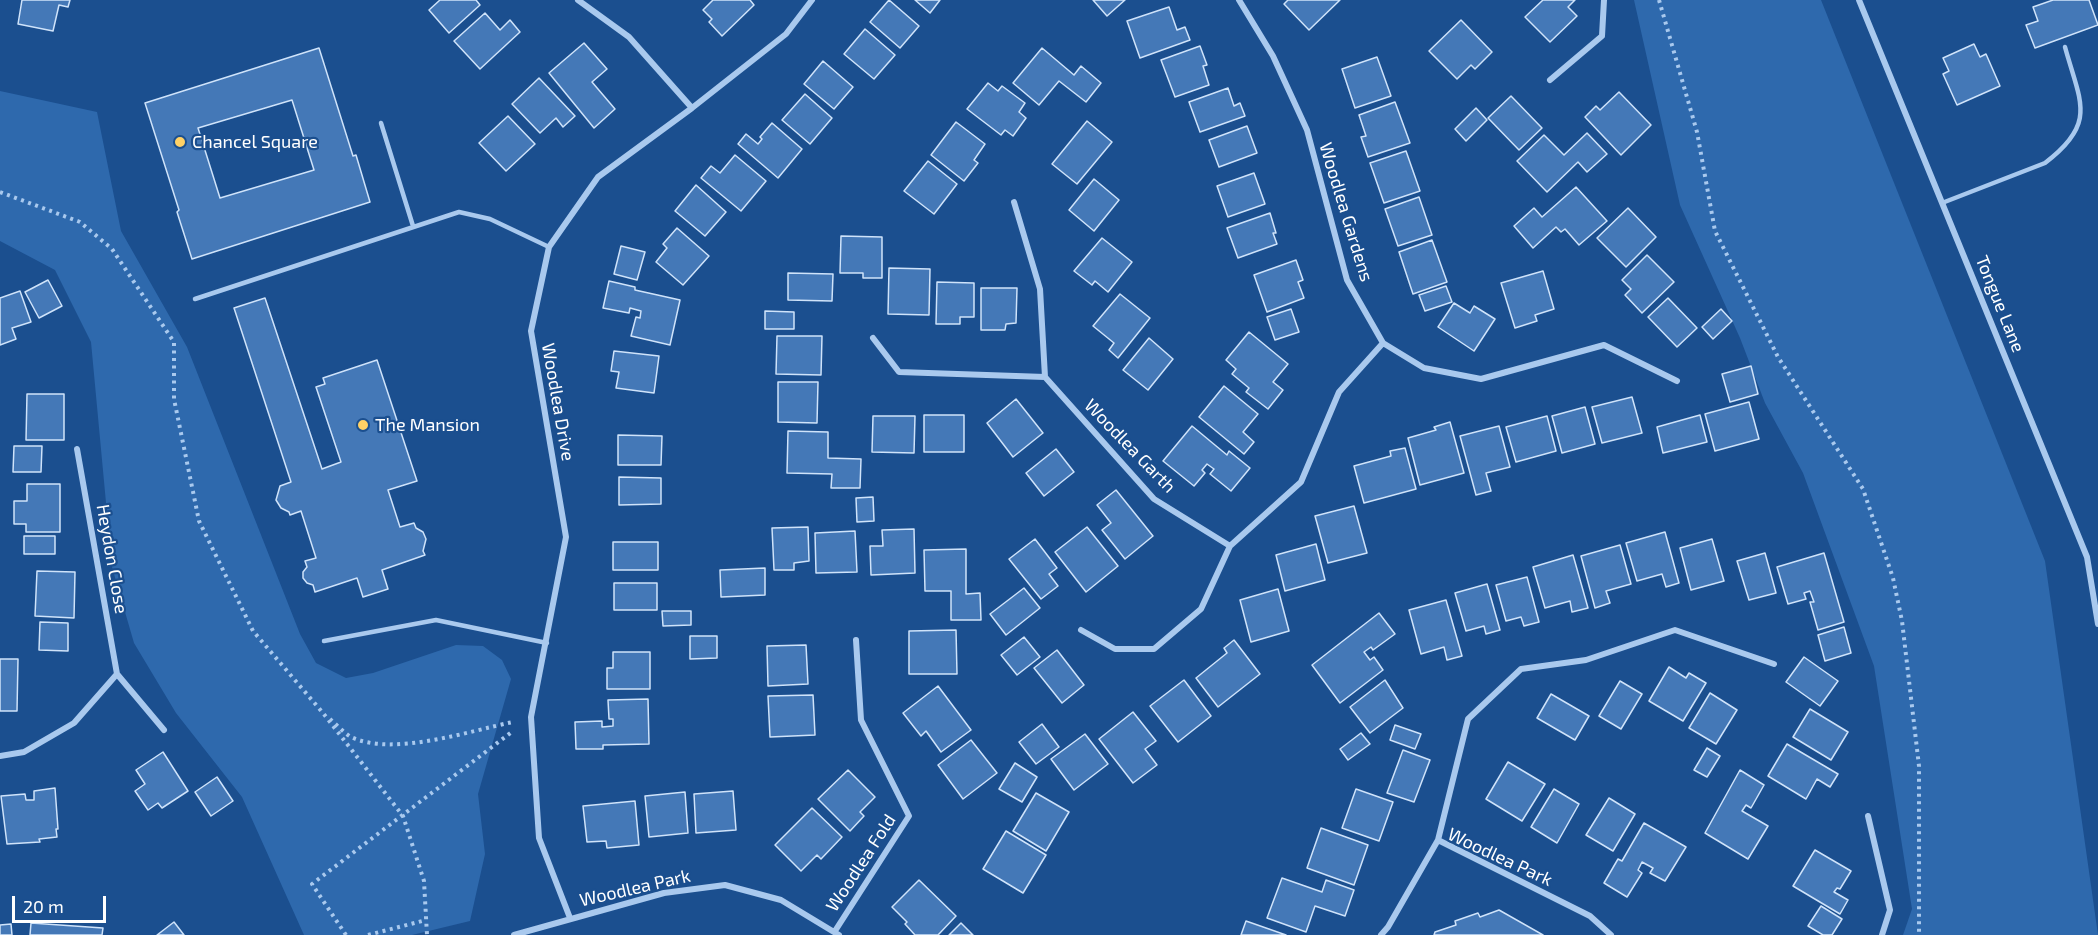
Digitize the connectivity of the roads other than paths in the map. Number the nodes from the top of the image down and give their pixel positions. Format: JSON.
{"nodes":[{"id":1,"x":578,"y":0,"type":"edge"},
{"id":2,"x":812,"y":0,"type":"edge"},
{"id":3,"x":1239,"y":0,"type":"edge"},
{"id":4,"x":1604,"y":0,"type":"edge"},
{"id":5,"x":1859,"y":0,"type":"edge"},
{"id":6,"x":2065,"y":47,"type":"dead end"},
{"id":7,"x":1550,"y":80,"type":"dead end"},
{"id":8,"x":692,"y":108,"type":"junction"},
{"id":9,"x":381,"y":123,"type":"dead end"},
{"id":10,"x":1014,"y":202,"type":"dead end"},
{"id":11,"x":1942,"y":203,"type":"junction"},
{"id":12,"x":413,"y":226,"type":"junction"},
{"id":13,"x":549,"y":247,"type":"junction"},
{"id":14,"x":195,"y":299,"type":"dead end"},
{"id":15,"x":873,"y":338,"type":"dead end"},
{"id":16,"x":1383,"y":343,"type":"junction"},
{"id":17,"x":1045,"y":377,"type":"junction"},
{"id":18,"x":1677,"y":381,"type":"dead end"},
{"id":19,"x":77,"y":449,"type":"dead end"},
{"id":20,"x":1230,"y":546,"type":"junction"},
{"id":21,"x":2098,"y":624,"type":"edge"},
{"id":22,"x":1081,"y":630,"type":"dead end"},
{"id":23,"x":856,"y":640,"type":"dead end"},
{"id":24,"x":324,"y":642,"type":"dead end"},
{"id":25,"x":547,"y":643,"type":"junction"},
{"id":26,"x":1774,"y":664,"type":"dead end"},
{"id":27,"x":117,"y":674,"type":"junction"},
{"id":28,"x":164,"y":730,"type":"dead end"},
{"id":29,"x":0,"y":756,"type":"edge"},
{"id":30,"x":1868,"y":816,"type":"dead end"},
{"id":31,"x":1438,"y":840,"type":"junction"},
{"id":32,"x":570,"y":918,"type":"junction"},
{"id":33,"x":837,"y":933,"type":"edge"},
{"id":34,"x":514,"y":935,"type":"edge"},
{"id":35,"x":1381,"y":935,"type":"edge"},
{"id":36,"x":1611,"y":935,"type":"edge"},
{"id":37,"x":1882,"y":935,"type":"edge"}],
"edges":[{"from":1,"to":8,"type":"street"},
{"from":2,"to":8,"type":"street","name":"Woodlea Drive"},
{"from":3,"to":16,"type":"street","name":"Woodlea Gardens"},
{"from":4,"to":7,"type":"street"},
{"from":5,"to":11,"type":"street","name":"Tongue Lane"},
{"from":6,"to":11,"type":"lane"},
{"from":8,"to":13,"type":"street","name":"Woodlea Drive"},
{"from":9,"to":12,"type":"lane"},
{"from":10,"to":17,"type":"street"},
{"from":11,"to":21,"type":"street","name":"Tongue Lane"},
{"from":12,"to":13,"type":"lane"},
{"from":12,"to":14,"type":"lane"},
{"from":13,"to":25,"type":"street","name":"Woodlea Drive"},
{"from":15,"to":17,"type":"street"},
{"from":16,"to":18,"type":"street","name":"Woodlea Gardens"},
{"from":16,"to":20,"type":"street"},
{"from":17,"to":20,"type":"street","name":"Woodlea Garth"},
{"from":19,"to":27,"type":"street","name":"Heydon Close"},
{"from":20,"to":22,"type":"street"},
{"from":23,"to":33,"type":"street","name":"Woodlea Fold"},
{"from":24,"to":25,"type":"lane"},
{"from":25,"to":32,"type":"street","name":"Woodlea Drive"},
{"from":26,"to":31,"type":"street"},
{"from":27,"to":28,"type":"street","name":"Heydon Close"},
{"from":27,"to":29,"type":"street"},
{"from":30,"to":37,"type":"street"},
{"from":31,"to":35,"type":"street","name":"Woodlea Park"},
{"from":31,"to":36,"type":"street","name":"Woodlea Park"},
{"from":32,"to":33,"type":"street","name":"Woodlea Park"},
{"from":32,"to":34,"type":"street","name":"Woodlea Park"}]}
